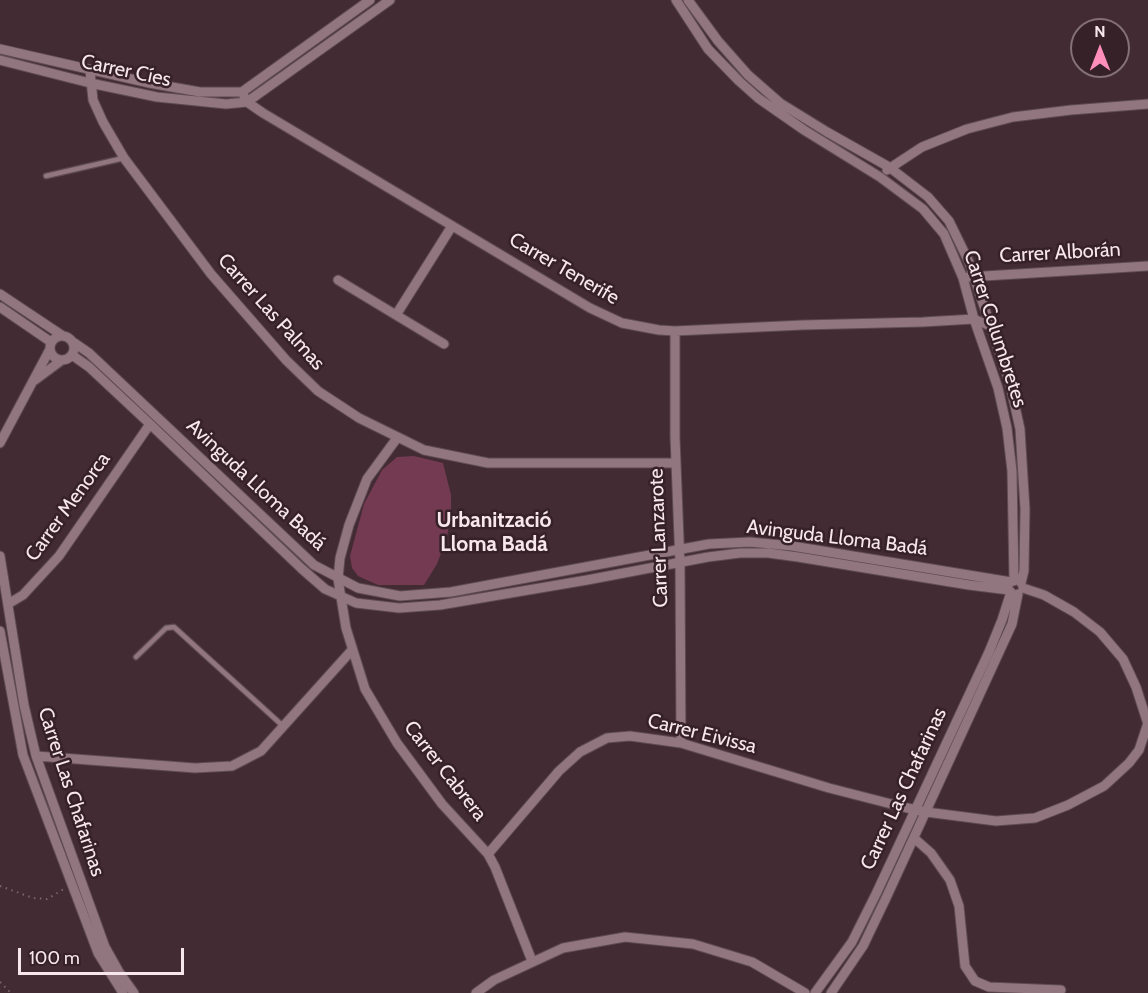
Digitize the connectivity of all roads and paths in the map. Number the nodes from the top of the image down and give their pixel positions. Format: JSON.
{"nodes":[{"id":1,"x":370,"y":0,"type":"edge"},
{"id":2,"x":390,"y":0,"type":"edge"},
{"id":3,"x":676,"y":0,"type":"edge"},
{"id":4,"x":688,"y":0,"type":"edge"},
{"id":5,"x":0,"y":49,"type":"edge"},
{"id":6,"x":0,"y":60,"type":"edge"},
{"id":7,"x":90,"y":71,"type":"junction"},
{"id":8,"x":90,"y":83,"type":"junction"},
{"id":9,"x":242,"y":92,"type":"junction"},
{"id":10,"x":247,"y":102,"type":"junction"},
{"id":11,"x":1148,"y":104,"type":"edge"},
{"id":12,"x":124,"y":158,"type":"junction"},
{"id":13,"x":889,"y":167,"type":"junction"},
{"id":14,"x":46,"y":176,"type":"dead end"},
{"id":15,"x":880,"y":177,"type":"junction"},
{"id":16,"x":452,"y":226,"type":"junction"},
{"id":17,"x":1148,"y":266,"type":"edge"},
{"id":18,"x":974,"y":276,"type":"junction"},
{"id":19,"x":963,"y":278,"type":"junction"},
{"id":20,"x":338,"y":280,"type":"dead end"},
{"id":21,"x":0,"y":294,"type":"edge"},
{"id":22,"x":0,"y":307,"type":"edge"},
{"id":23,"x":396,"y":315,"type":"junction"},
{"id":24,"x":974,"y":319,"type":"junction"},
{"id":25,"x":990,"y":326,"type":"junction"},
{"id":26,"x":675,"y":331,"type":"junction"},
{"id":27,"x":63,"y":336,"type":"junction"},
{"id":28,"x":73,"y":342,"type":"junction"},
{"id":29,"x":444,"y":344,"type":"dead end"},
{"id":30,"x":50,"y":346,"type":"junction"},
{"id":31,"x":72,"y":355,"type":"junction"},
{"id":32,"x":62,"y":360,"type":"junction"},
{"id":33,"x":33,"y":382,"type":"junction"},
{"id":34,"x":150,"y":424,"type":"junction"},
{"id":35,"x":397,"y":438,"type":"junction"},
{"id":36,"x":0,"y":443,"type":"edge"},
{"id":37,"x":675,"y":463,"type":"junction"},
{"id":38,"x":679,"y":550,"type":"junction"},
{"id":39,"x":0,"y":556,"type":"edge"},
{"id":40,"x":680,"y":564,"type":"junction"},
{"id":41,"x":338,"y":579,"type":"junction"},
{"id":42,"x":1015,"y":587,"type":"junction"},
{"id":43,"x":342,"y":598,"type":"junction"},
{"id":44,"x":8,"y":604,"type":"junction"},
{"id":45,"x":0,"y":631,"type":"edge"},
{"id":46,"x":352,"y":650,"type":"junction"},
{"id":47,"x":136,"y":657,"type":"dead end"},
{"id":48,"x":4,"y":677,"type":"edge"},
{"id":49,"x":1148,"y":724,"type":"edge"},
{"id":50,"x":283,"y":726,"type":"junction"},
{"id":51,"x":681,"y":743,"type":"junction"},
{"id":52,"x":36,"y":756,"type":"junction"},
{"id":53,"x":914,"y":810,"type":"junction"},
{"id":54,"x":926,"y":812,"type":"junction"},
{"id":55,"x":914,"y":838,"type":"junction"},
{"id":56,"x":488,"y":854,"type":"junction"},
{"id":57,"x":71,"y":884,"type":"junction"},
{"id":58,"x":0,"y":886,"type":"edge"},
{"id":59,"x":532,"y":961,"type":"junction"},
{"id":60,"x":0,"y":982,"type":"edge"},
{"id":61,"x":1061,"y":990,"type":"dead end"},
{"id":62,"x":10,"y":993,"type":"edge"},
{"id":63,"x":123,"y":993,"type":"edge"},
{"id":64,"x":134,"y":993,"type":"edge"},
{"id":65,"x":476,"y":993,"type":"edge"},
{"id":66,"x":805,"y":993,"type":"edge"},
{"id":67,"x":815,"y":993,"type":"edge"},
{"id":68,"x":831,"y":993,"type":"edge"}],
"edges":[{"from":1,"to":9,"type":"street"},
{"from":2,"to":10,"type":"street"},
{"from":3,"to":15,"type":"street","name":"Carrer Columbretes"},
{"from":4,"to":13,"type":"street","name":"Carrer Columbretes"},
{"from":5,"to":7,"type":"street","name":"Carrer Cíes"},
{"from":6,"to":8,"type":"street","name":"Carrer Cíes"},
{"from":7,"to":8,"type":"street","name":"Carrer Las Palmas"},
{"from":7,"to":9,"type":"street","name":"Carrer Cíes"},
{"from":8,"to":10,"type":"street","name":"Carrer Cíes"},
{"from":8,"to":12,"type":"street","name":"Carrer Las Palmas"},
{"from":9,"to":10,"type":"street"},
{"from":10,"to":16,"type":"street","name":"Carrer Tenerife"},
{"from":11,"to":13,"type":"street"},
{"from":12,"to":14,"type":"lane"},
{"from":12,"to":35,"type":"street","name":"Carrer Las Palmas"},
{"from":13,"to":15,"type":"street"},
{"from":13,"to":18,"type":"street","name":"Carrer Columbretes"},
{"from":15,"to":19,"type":"street","name":"Carrer Columbretes"},
{"from":16,"to":23,"type":"street"},
{"from":16,"to":26,"type":"street","name":"Carrer Tenerife"},
{"from":17,"to":18,"type":"street","name":"Carrer Alborán"},
{"from":18,"to":19,"type":"street","name":"Carrer Alborán"},
{"from":18,"to":25,"type":"street","name":"Carrer Columbretes"},
{"from":19,"to":24,"type":"street","name":"Carrer Columbretes"},
{"from":20,"to":23,"type":"street"},
{"from":21,"to":27,"type":"street"},
{"from":22,"to":30,"type":"street"},
{"from":23,"to":29,"type":"street"},
{"from":24,"to":25,"type":"street"},
{"from":24,"to":26,"type":"street","name":"Carrer Tenerife"},
{"from":24,"to":42,"type":"street","name":"Carrer Columbretes"},
{"from":25,"to":42,"type":"street","name":"Carrer Columbretes"},
{"from":26,"to":37,"type":"street","name":"Carrer Lanzarote"},
{"from":27,"to":28,"type":"street"},
{"from":27,"to":30,"type":"street"},
{"from":28,"to":31,"type":"street"},
{"from":28,"to":41,"type":"street","name":"Avinguda Lloma Badá"},
{"from":30,"to":32,"type":"street"},
{"from":30,"to":33,"type":"street"},
{"from":31,"to":32,"type":"street"},
{"from":31,"to":34,"type":"street","name":"Avinguda Lloma Badá"},
{"from":32,"to":33,"type":"street"},
{"from":33,"to":36,"type":"street"},
{"from":34,"to":43,"type":"street","name":"Avinguda Lloma Badá"},
{"from":34,"to":44,"type":"street","name":"Carrer Menorca"},
{"from":35,"to":37,"type":"street","name":"Carrer Las Palmas"},
{"from":35,"to":41,"type":"street"},
{"from":37,"to":38,"type":"street","name":"Carrer Lanzarote"},
{"from":38,"to":40,"type":"street","name":"Carrer Lanzarote"},
{"from":38,"to":41,"type":"street","name":"Avinguda Lloma Badá"},
{"from":38,"to":42,"type":"street","name":"Avinguda Lloma Badá"},
{"from":39,"to":44,"type":"street","name":"Carrer Las Chafarinas"},
{"from":40,"to":42,"type":"street","name":"Avinguda Lloma Badá"},
{"from":40,"to":43,"type":"street","name":"Avinguda Lloma Badá"},
{"from":40,"to":51,"type":"street","name":"Carrer Lanzarote"},
{"from":41,"to":43,"type":"street","name":"Carrer Cabrera"},
{"from":42,"to":49,"type":"street"},
{"from":42,"to":53,"type":"street","name":"Carrer Las Chafarinas"},
{"from":42,"to":54,"type":"street","name":"Carrer Las Chafarinas"},
{"from":43,"to":46,"type":"street","name":"Carrer Cabrera"},
{"from":44,"to":52,"type":"street","name":"Carrer Las Chafarinas"},
{"from":45,"to":48,"type":"street","name":"Carrer Las Chafarinas"},
{"from":46,"to":50,"type":"street"},
{"from":46,"to":56,"type":"street","name":"Carrer Cabrera"},
{"from":47,"to":50,"type":"lane"},
{"from":48,"to":57,"type":"street","name":"Carrer Las Chafarinas"},
{"from":49,"to":54,"type":"street","name":"Carrer Eivissa"},
{"from":50,"to":52,"type":"street"},
{"from":51,"to":53,"type":"street","name":"Carrer Eivissa"},
{"from":51,"to":56,"type":"street","name":"Carrer Eivissa"},
{"from":52,"to":64,"type":"street","name":"Carrer Las Chafarinas"},
{"from":53,"to":54,"type":"street","name":"Carrer Eivissa"},
{"from":53,"to":67,"type":"street","name":"Carrer Las Chafarinas"},
{"from":54,"to":55,"type":"street","name":"Carrer Las Chafarinas"},
{"from":55,"to":61,"type":"street"},
{"from":55,"to":68,"type":"street","name":"Carrer Las Chafarinas"},
{"from":56,"to":59,"type":"street","name":"Carrer Cabrera"},
{"from":57,"to":58,"type":"path"},
{"from":57,"to":63,"type":"street","name":"Carrer Las Chafarinas"},
{"from":59,"to":65,"type":"street"},
{"from":59,"to":66,"type":"street"},
{"from":60,"to":62,"type":"path"}]}
